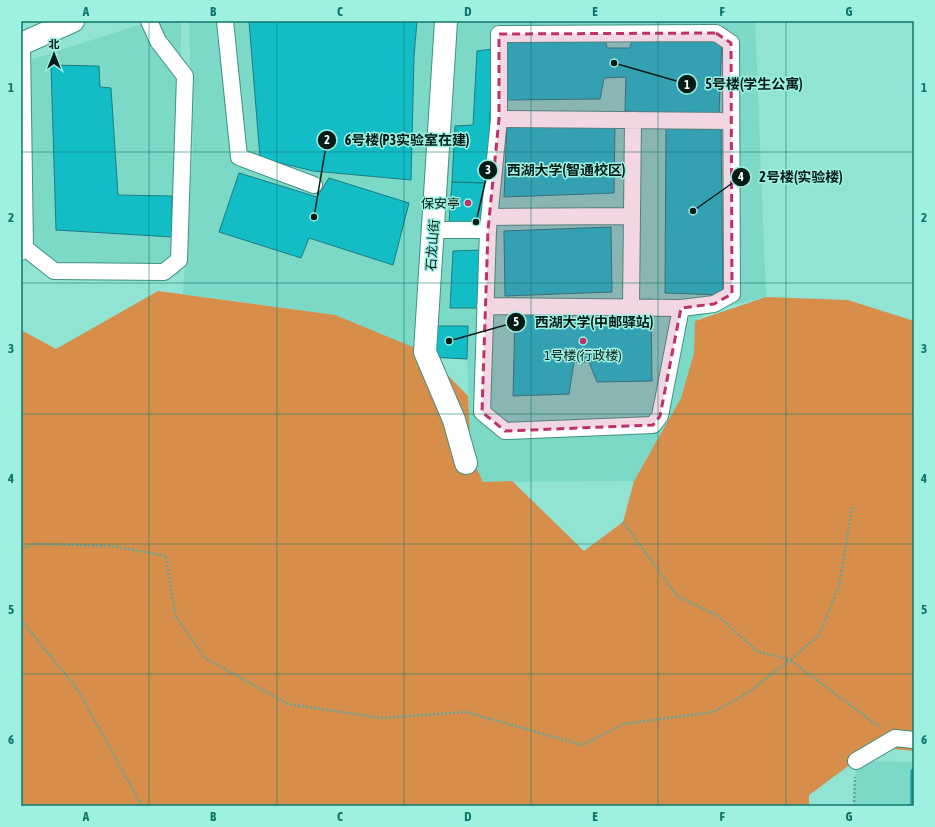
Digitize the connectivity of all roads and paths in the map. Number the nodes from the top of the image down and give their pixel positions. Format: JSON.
{"nodes":[{"id":1,"x":73,"y":21,"type":"edge"},
{"id":2,"x":149,"y":21,"type":"edge"},
{"id":3,"x":225,"y":21,"type":"edge"},
{"id":4,"x":446,"y":21,"type":"edge"},
{"id":5,"x":22,"y":44,"type":"edge"},
{"id":6,"x":499,"y":119,"type":"junction"},
{"id":7,"x":633,"y":120,"type":"junction"},
{"id":8,"x":731,"y":121,"type":"junction"},
{"id":9,"x":314,"y":186,"type":"dead end"},
{"id":10,"x":632,"y":216,"type":"junction"},
{"id":11,"x":489,"y":224,"type":"junction"},
{"id":12,"x":433,"y":230,"type":"junction"},
{"id":13,"x":23,"y":250,"type":"edge"},
{"id":14,"x":485,"y":306,"type":"junction"},
{"id":15,"x":631,"y":308,"type":"junction"},
{"id":16,"x":682,"y":308,"type":"junction"},
{"id":17,"x":466,"y":463,"type":"dead end"},
{"id":18,"x":852,"y":507,"type":"dead end"},
{"id":19,"x":623,"y":522,"type":"dead end"},
{"id":20,"x":21,"y":549,"type":"edge"},
{"id":21,"x":21,"y":620,"type":"edge"},
{"id":22,"x":790,"y":660,"type":"junction"},
{"id":23,"x":895,"y":738,"type":"junction"},
{"id":24,"x":914,"y":740,"type":"edge"},
{"id":25,"x":856,"y":761,"type":"joint"},
{"id":26,"x":142,"y":806,"type":"edge"},
{"id":27,"x":854,"y":806,"type":"edge"}],
"edges":[{"from":1,"to":5,"type":"street"},
{"from":2,"to":13,"type":"street"},
{"from":3,"to":9,"type":"street"},
{"from":4,"to":12,"type":"street","name":"石龙山街"},
{"from":5,"to":13,"type":"street"},
{"from":6,"to":7,"type":"street"},
{"from":6,"to":8,"type":"street"},
{"from":6,"to":11,"type":"street"},
{"from":7,"to":8,"type":"street"},
{"from":7,"to":10,"type":"street"},
{"from":8,"to":16,"type":"street"},
{"from":10,"to":11,"type":"street"},
{"from":10,"to":15,"type":"street"},
{"from":11,"to":12,"type":"street"},
{"from":11,"to":14,"type":"street"},
{"from":12,"to":17,"type":"street","name":"石龙山街"},
{"from":14,"to":15,"type":"street"},
{"from":14,"to":16,"type":"street"},
{"from":15,"to":16,"type":"street"},
{"from":18,"to":22,"type":"path"},
{"from":19,"to":22,"type":"path"},
{"from":20,"to":22,"type":"path"},
{"from":21,"to":26,"type":"path"},
{"from":22,"to":23,"type":"path"},
{"from":23,"to":24,"type":"street"},
{"from":23,"to":25,"type":"street"},
{"from":25,"to":27,"type":"path"}]}
